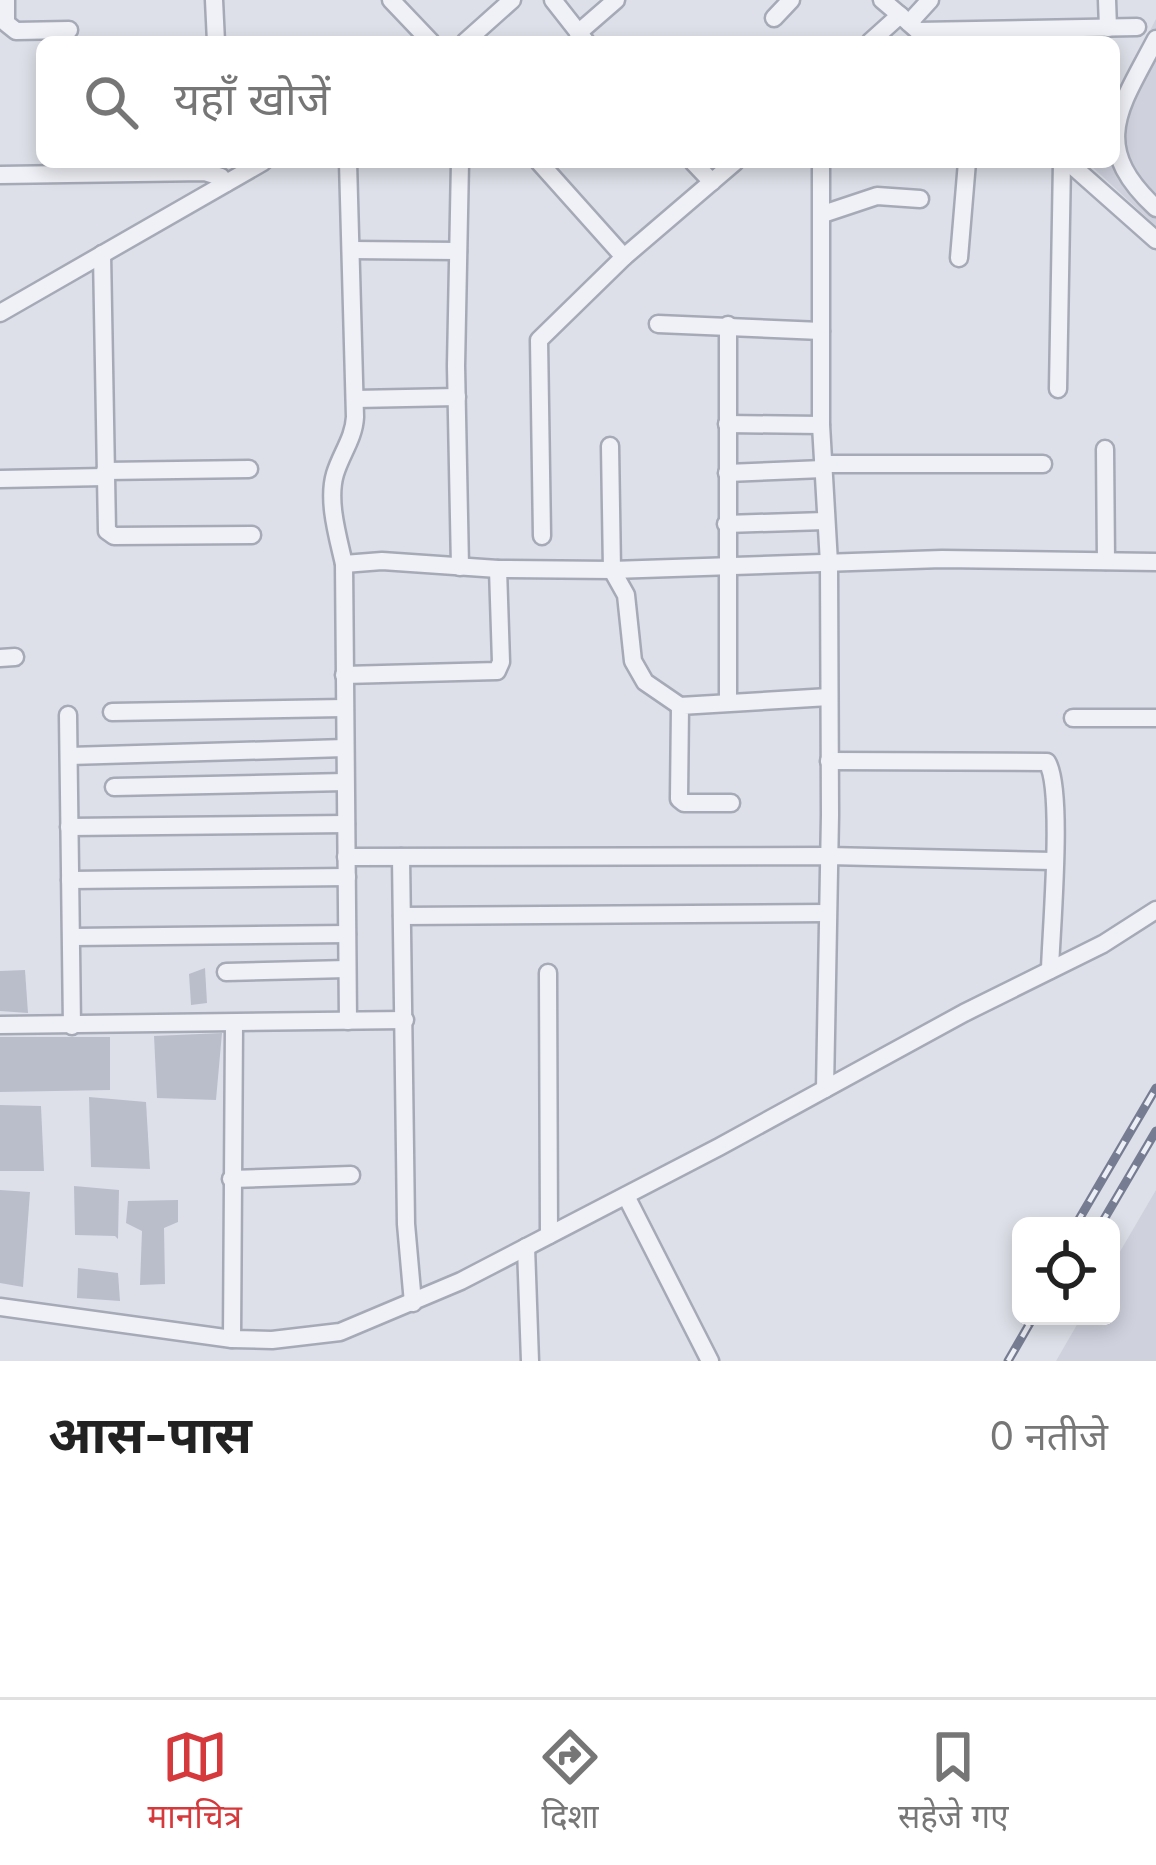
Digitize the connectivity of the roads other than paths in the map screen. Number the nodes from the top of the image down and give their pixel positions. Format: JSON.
{"nodes":[{"id":1,"x":6,"y":0,"type":"edge"},
{"id":2,"x":214,"y":0,"type":"edge"},
{"id":3,"x":391,"y":0,"type":"edge"},
{"id":4,"x":512,"y":0,"type":"edge"},
{"id":5,"x":553,"y":0,"type":"edge"},
{"id":6,"x":616,"y":0,"type":"edge"},
{"id":7,"x":791,"y":0,"type":"edge"},
{"id":8,"x":882,"y":0,"type":"edge"},
{"id":9,"x":929,"y":0,"type":"edge"},
{"id":10,"x":1107,"y":0,"type":"edge"},
{"id":11,"x":774,"y":18,"type":"dead end"},
{"id":12,"x":1137,"y":27,"type":"dead end"},
{"id":13,"x":914,"y":28,"type":"edge"},
{"id":14,"x":69,"y":30,"type":"dead end"},
{"id":15,"x":1096,"y":33,"type":"edge"},
{"id":16,"x":216,"y":36,"type":"edge"},
{"id":17,"x":425,"y":36,"type":"edge"},
{"id":18,"x":472,"y":36,"type":"edge"},
{"id":19,"x":581,"y":36,"type":"edge"},
{"id":20,"x":583,"y":36,"type":"edge"},
{"id":21,"x":1156,"y":38,"type":"edge"},
{"id":22,"x":1120,"y":112,"type":"edge"},
{"id":23,"x":1120,"y":162,"type":"edge"},
{"id":24,"x":348,"y":168,"type":"edge"},
{"id":25,"x":460,"y":168,"type":"edge"},
{"id":26,"x":543,"y":168,"type":"edge"},
{"id":27,"x":699,"y":168,"type":"edge"},
{"id":28,"x":728,"y":168,"type":"edge"},
{"id":29,"x":821,"y":168,"type":"edge"},
{"id":30,"x":966,"y":168,"type":"edge"},
{"id":31,"x":1065,"y":168,"type":"edge"},
{"id":32,"x":1073,"y":168,"type":"edge"},
{"id":33,"x":1097,"y":168,"type":"edge"},
{"id":34,"x":222,"y":174,"type":"edge"},
{"id":35,"x":0,"y":175,"type":"edge"},
{"id":36,"x":1087,"y":179,"type":"junction"},
{"id":37,"x":712,"y":182,"type":"junction"},
{"id":38,"x":920,"y":199,"type":"dead end"},
{"id":39,"x":1156,"y":208,"type":"edge"},
{"id":40,"x":823,"y":214,"type":"junction"},
{"id":41,"x":1156,"y":240,"type":"edge"},
{"id":42,"x":351,"y":250,"type":"junction"},
{"id":43,"x":458,"y":251,"type":"junction"},
{"id":44,"x":102,"y":254,"type":"junction"},
{"id":45,"x":624,"y":257,"type":"junction"},
{"id":46,"x":959,"y":258,"type":"dead end"},
{"id":47,"x":5,"y":307,"type":"edge"},
{"id":48,"x":658,"y":323,"type":"dead end"},
{"id":49,"x":728,"y":325,"type":"junction"},
{"id":50,"x":821,"y":331,"type":"junction"},
{"id":51,"x":1058,"y":389,"type":"dead end"},
{"id":52,"x":457,"y":397,"type":"junction"},
{"id":53,"x":355,"y":399,"type":"junction"},
{"id":54,"x":727,"y":424,"type":"junction"},
{"id":55,"x":821,"y":425,"type":"junction"},
{"id":56,"x":610,"y":446,"type":"dead end"},
{"id":57,"x":1106,"y":449,"type":"dead end"},
{"id":58,"x":1043,"y":464,"type":"dead end"},
{"id":59,"x":823,"y":466,"type":"junction"},
{"id":60,"x":249,"y":469,"type":"dead end"},
{"id":61,"x":727,"y":472,"type":"junction"},
{"id":62,"x":105,"y":474,"type":"junction"},
{"id":63,"x":0,"y":479,"type":"edge"},
{"id":64,"x":825,"y":521,"type":"junction"},
{"id":65,"x":726,"y":524,"type":"junction"},
{"id":66,"x":252,"y":535,"type":"dead end"},
{"id":67,"x":542,"y":536,"type":"dead end"},
{"id":68,"x":1106,"y":561,"type":"junction"},
{"id":69,"x":1156,"y":562,"type":"edge"},
{"id":70,"x":829,"y":563,"type":"junction"},
{"id":71,"x":344,"y":564,"type":"junction"},
{"id":72,"x":726,"y":566,"type":"junction"},
{"id":73,"x":460,"y":567,"type":"junction"},
{"id":74,"x":498,"y":569,"type":"junction"},
{"id":75,"x":612,"y":570,"type":"junction"},
{"id":76,"x":344,"y":675,"type":"junction"},
{"id":77,"x":829,"y":698,"type":"junction"},
{"id":78,"x":728,"y":702,"type":"junction"},
{"id":79,"x":680,"y":706,"type":"junction"},
{"id":80,"x":344,"y":708,"type":"junction"},
{"id":81,"x":112,"y":712,"type":"dead end"},
{"id":82,"x":68,"y":715,"type":"dead end"},
{"id":83,"x":1072,"y":718,"type":"dead end"},
{"id":84,"x":1156,"y":718,"type":"edge"},
{"id":85,"x":345,"y":748,"type":"junction"},
{"id":86,"x":69,"y":756,"type":"junction"},
{"id":87,"x":829,"y":761,"type":"junction"},
{"id":88,"x":345,"y":782,"type":"junction"},
{"id":89,"x":114,"y":788,"type":"dead end"},
{"id":90,"x":731,"y":803,"type":"dead end"},
{"id":91,"x":346,"y":824,"type":"junction"},
{"id":92,"x":69,"y":827,"type":"junction"},
{"id":93,"x":828,"y":856,"type":"junction"},
{"id":94,"x":346,"y":857,"type":"junction"},
{"id":95,"x":401,"y":857,"type":"junction"},
{"id":96,"x":1053,"y":861,"type":"junction"},
{"id":97,"x":347,"y":877,"type":"junction"},
{"id":98,"x":70,"y":880,"type":"junction"},
{"id":99,"x":1156,"y":910,"type":"edge"},
{"id":100,"x":826,"y":913,"type":"junction"},
{"id":101,"x":402,"y":916,"type":"junction"},
{"id":102,"x":347,"y":934,"type":"junction"},
{"id":103,"x":72,"y":937,"type":"junction"},
{"id":104,"x":347,"y":969,"type":"junction"},
{"id":105,"x":1050,"y":970,"type":"junction"},
{"id":106,"x":226,"y":972,"type":"dead end"},
{"id":107,"x":548,"y":973,"type":"dead end"},
{"id":108,"x":405,"y":1020,"type":"junction"},
{"id":109,"x":348,"y":1022,"type":"junction"},
{"id":110,"x":234,"y":1024,"type":"junction"},
{"id":111,"x":0,"y":1025,"type":"edge"},
{"id":112,"x":72,"y":1026,"type":"junction"},
{"id":113,"x":825,"y":1089,"type":"junction"},
{"id":114,"x":351,"y":1175,"type":"dead end"},
{"id":115,"x":230,"y":1179,"type":"junction"},
{"id":116,"x":626,"y":1196,"type":"junction"},
{"id":117,"x":549,"y":1235,"type":"junction"},
{"id":118,"x":526,"y":1247,"type":"junction"},
{"id":119,"x":413,"y":1303,"type":"junction"},
{"id":120,"x":0,"y":1307,"type":"edge"},
{"id":121,"x":232,"y":1339,"type":"junction"},
{"id":122,"x":530,"y":1361,"type":"edge"},
{"id":123,"x":710,"y":1361,"type":"edge"}],
"edges":[{"from":1,"to":14,"type":"street"},
{"from":2,"to":16,"type":"street"},
{"from":3,"to":17,"type":"street"},
{"from":4,"to":18,"type":"street"},
{"from":5,"to":19,"type":"street"},
{"from":6,"to":20,"type":"street"},
{"from":7,"to":11,"type":"street"},
{"from":8,"to":13,"type":"street"},
{"from":9,"to":13,"type":"street"},
{"from":10,"to":15,"type":"street"},
{"from":12,"to":15,"type":"street"},
{"from":13,"to":15,"type":"street"},
{"from":21,"to":22,"type":"street"},
{"from":23,"to":39,"type":"street"},
{"from":24,"to":42,"type":"street"},
{"from":25,"to":43,"type":"street"},
{"from":26,"to":45,"type":"street"},
{"from":27,"to":37,"type":"street"},
{"from":28,"to":37,"type":"street"},
{"from":29,"to":40,"type":"street"},
{"from":30,"to":46,"type":"street"},
{"from":31,"to":51,"type":"street"},
{"from":32,"to":36,"type":"street"},
{"from":33,"to":36,"type":"street"},
{"from":34,"to":35,"type":"street"},
{"from":34,"to":44,"type":"street"},
{"from":36,"to":41,"type":"street"},
{"from":37,"to":45,"type":"street"},
{"from":38,"to":40,"type":"street"},
{"from":40,"to":50,"type":"street"},
{"from":42,"to":43,"type":"street"},
{"from":42,"to":53,"type":"street"},
{"from":43,"to":52,"type":"street"},
{"from":44,"to":47,"type":"street"},
{"from":44,"to":62,"type":"street"},
{"from":45,"to":67,"type":"street"},
{"from":48,"to":49,"type":"street"},
{"from":49,"to":50,"type":"street"},
{"from":49,"to":54,"type":"street"},
{"from":50,"to":55,"type":"street"},
{"from":52,"to":53,"type":"street"},
{"from":52,"to":73,"type":"street"},
{"from":53,"to":71,"type":"street"},
{"from":54,"to":55,"type":"street"},
{"from":54,"to":61,"type":"street"},
{"from":55,"to":59,"type":"street"},
{"from":56,"to":75,"type":"street"},
{"from":57,"to":68,"type":"street"},
{"from":58,"to":59,"type":"street"},
{"from":59,"to":61,"type":"street"},
{"from":59,"to":64,"type":"street"},
{"from":60,"to":62,"type":"street"},
{"from":61,"to":65,"type":"street"},
{"from":62,"to":63,"type":"street"},
{"from":62,"to":66,"type":"street"},
{"from":64,"to":65,"type":"street"},
{"from":64,"to":70,"type":"street"},
{"from":65,"to":72,"type":"street"},
{"from":68,"to":69,"type":"street"},
{"from":68,"to":70,"type":"street"},
{"from":70,"to":72,"type":"street"},
{"from":70,"to":77,"type":"street"},
{"from":71,"to":73,"type":"street"},
{"from":71,"to":76,"type":"street"},
{"from":72,"to":75,"type":"street"},
{"from":72,"to":78,"type":"street"},
{"from":73,"to":74,"type":"street"},
{"from":74,"to":75,"type":"street"},
{"from":74,"to":76,"type":"street"},
{"from":75,"to":79,"type":"street"},
{"from":76,"to":80,"type":"street"},
{"from":77,"to":78,"type":"street"},
{"from":77,"to":87,"type":"street"},
{"from":78,"to":79,"type":"street"},
{"from":79,"to":90,"type":"street"},
{"from":80,"to":81,"type":"street"},
{"from":80,"to":85,"type":"street"},
{"from":82,"to":86,"type":"street"},
{"from":83,"to":84,"type":"street"},
{"from":85,"to":86,"type":"street"},
{"from":85,"to":88,"type":"street"},
{"from":86,"to":92,"type":"street"},
{"from":87,"to":93,"type":"street"},
{"from":87,"to":96,"type":"street"},
{"from":88,"to":89,"type":"street"},
{"from":88,"to":91,"type":"street"},
{"from":91,"to":92,"type":"street"},
{"from":91,"to":94,"type":"street"},
{"from":92,"to":98,"type":"street"},
{"from":93,"to":95,"type":"street"},
{"from":93,"to":96,"type":"street"},
{"from":93,"to":100,"type":"street"},
{"from":94,"to":95,"type":"street"},
{"from":94,"to":97,"type":"street"},
{"from":95,"to":101,"type":"street"},
{"from":96,"to":105,"type":"street"},
{"from":97,"to":98,"type":"street"},
{"from":97,"to":102,"type":"street"},
{"from":98,"to":103,"type":"street"},
{"from":99,"to":105,"type":"street"},
{"from":100,"to":101,"type":"street"},
{"from":100,"to":113,"type":"street"},
{"from":101,"to":108,"type":"street"},
{"from":102,"to":103,"type":"street"},
{"from":102,"to":104,"type":"street"},
{"from":103,"to":112,"type":"street"},
{"from":104,"to":106,"type":"street"},
{"from":104,"to":109,"type":"street"},
{"from":105,"to":113,"type":"street"},
{"from":107,"to":117,"type":"street"},
{"from":108,"to":109,"type":"street"},
{"from":108,"to":119,"type":"street"},
{"from":109,"to":110,"type":"street"},
{"from":110,"to":112,"type":"street"},
{"from":110,"to":115,"type":"street"},
{"from":111,"to":112,"type":"street"},
{"from":113,"to":116,"type":"street"},
{"from":114,"to":115,"type":"street"},
{"from":115,"to":121,"type":"street"},
{"from":116,"to":117,"type":"street"},
{"from":116,"to":123,"type":"street"},
{"from":117,"to":118,"type":"street"},
{"from":118,"to":119,"type":"street"},
{"from":118,"to":122,"type":"street"},
{"from":119,"to":121,"type":"street"},
{"from":120,"to":121,"type":"street"}]}
